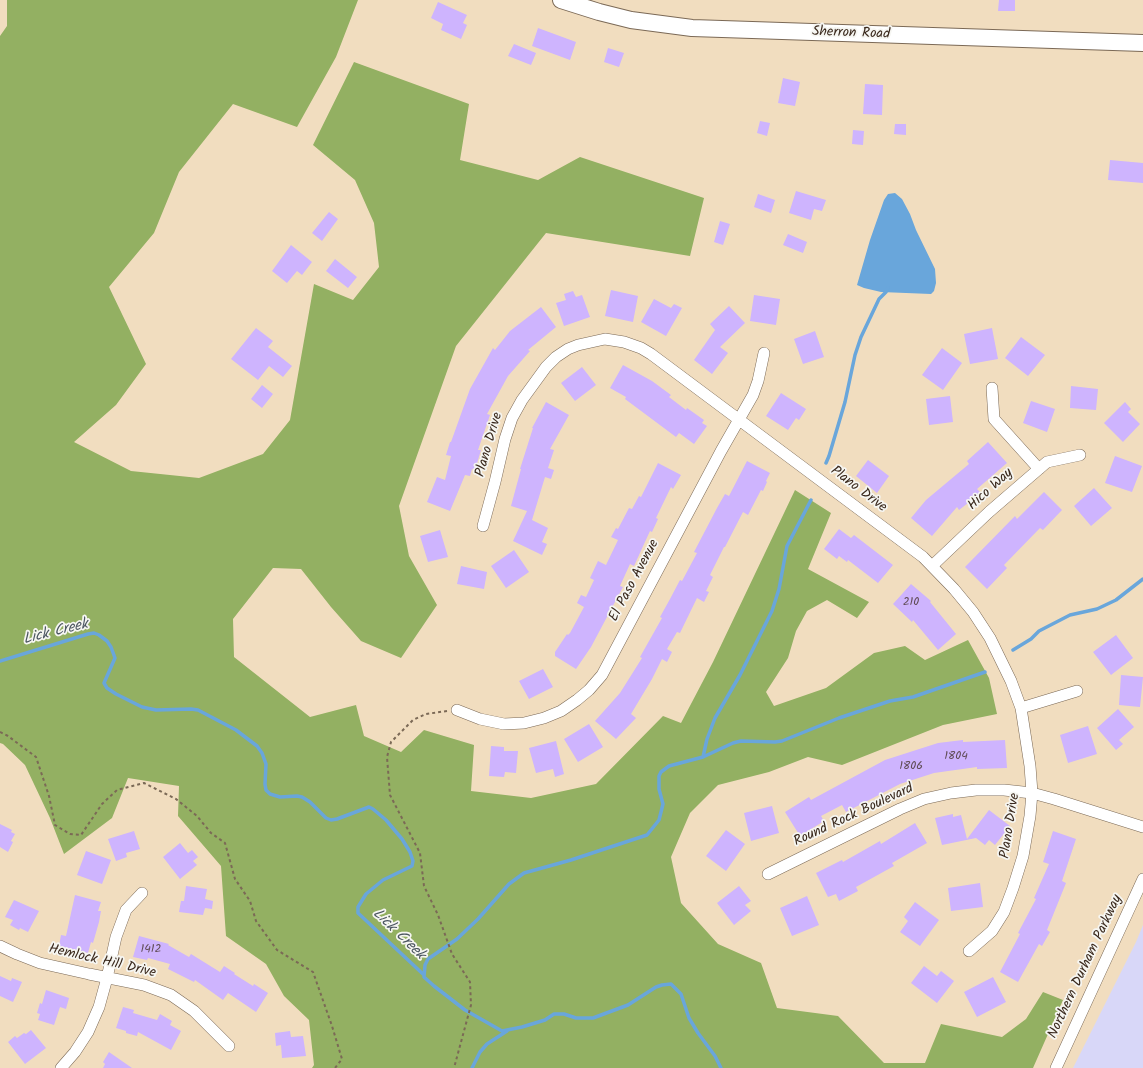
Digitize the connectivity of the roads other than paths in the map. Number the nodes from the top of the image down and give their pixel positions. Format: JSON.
{"nodes":[{"id":1,"x":562,"y":0,"type":"edge"},
{"id":2,"x":1143,"y":43,"type":"edge"},
{"id":3,"x":764,"y":353,"type":"dead end"},
{"id":4,"x":992,"y":388,"type":"dead end"},
{"id":5,"x":739,"y":419,"type":"junction"},
{"id":6,"x":1080,"y":455,"type":"dead end"},
{"id":7,"x":1039,"y":469,"type":"junction"},
{"id":8,"x":483,"y":526,"type":"dead end"},
{"id":9,"x":932,"y":566,"type":"junction"},
{"id":10,"x":1077,"y":690,"type":"dead end"},
{"id":11,"x":1021,"y":708,"type":"junction"},
{"id":12,"x":457,"y":710,"type":"road end"},
{"id":13,"x":1032,"y":793,"type":"junction"},
{"id":14,"x":1143,"y":827,"type":"edge"},
{"id":15,"x":768,"y":874,"type":"dead end"},
{"id":16,"x":1143,"y":879,"type":"edge"},
{"id":17,"x":142,"y":893,"type":"dead end"},
{"id":18,"x":0,"y":946,"type":"edge"},
{"id":19,"x":968,"y":951,"type":"dead end"},
{"id":20,"x":107,"y":978,"type":"junction"},
{"id":21,"x":229,"y":1046,"type":"dead end"},
{"id":22,"x":61,"y":1068,"type":"edge"},
{"id":23,"x":1056,"y":1068,"type":"edge"}],
"edges":[{"from":1,"to":2,"type":"main road","name":"Sherron Road"},
{"from":3,"to":5,"type":"street","name":"El Paso Avenue"},
{"from":4,"to":7,"type":"street"},
{"from":5,"to":8,"type":"street","name":"Plano Drive"},
{"from":5,"to":9,"type":"street","name":"Plano Drive"},
{"from":5,"to":12,"type":"street","name":"El Paso Avenue"},
{"from":6,"to":7,"type":"street","name":"Hico Way"},
{"from":7,"to":9,"type":"street","name":"Hico Way"},
{"from":9,"to":11,"type":"street","name":"Plano Drive"},
{"from":10,"to":11,"type":"street"},
{"from":11,"to":13,"type":"street","name":"Plano Drive"},
{"from":13,"to":14,"type":"street","name":"Round Rock Boulevard"},
{"from":13,"to":15,"type":"street","name":"Round Rock Boulevard"},
{"from":13,"to":19,"type":"street","name":"Plano Drive"},
{"from":16,"to":23,"type":"street","name":"Northern Durham Parkway"},
{"from":17,"to":20,"type":"street"},
{"from":18,"to":20,"type":"street","name":"Hemlock Hill Drive"},
{"from":20,"to":21,"type":"street","name":"Hemlock Hill Drive"},
{"from":20,"to":22,"type":"street"}]}
